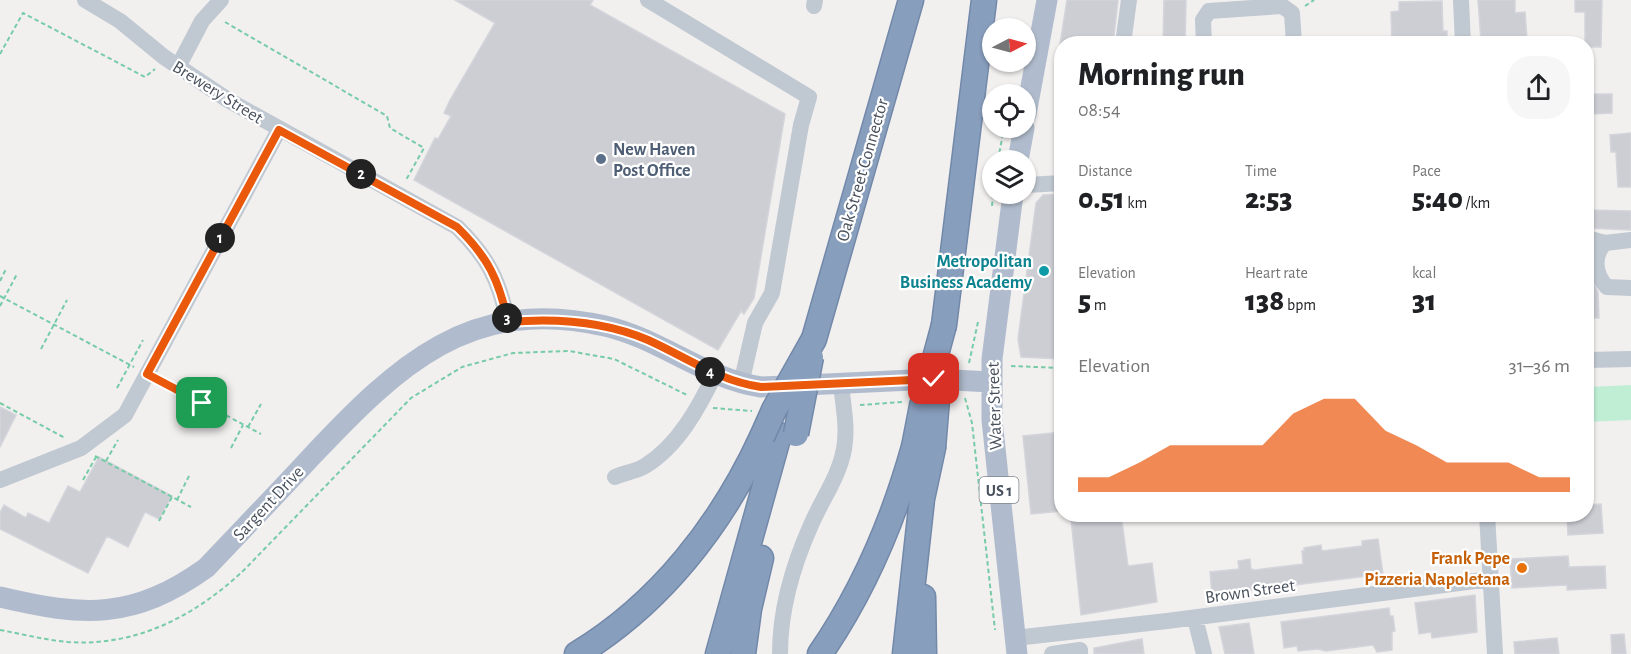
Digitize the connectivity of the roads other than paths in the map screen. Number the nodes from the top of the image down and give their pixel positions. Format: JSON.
{"nodes":[{"id":1,"x":85,"y":0,"type":"edge"},
{"id":2,"x":221,"y":0,"type":"edge"},
{"id":3,"x":648,"y":0,"type":"edge"},
{"id":4,"x":911,"y":0,"type":"edge"},
{"id":5,"x":984,"y":0,"type":"edge"},
{"id":6,"x":1047,"y":0,"type":"edge"},
{"id":7,"x":1129,"y":0,"type":"edge"},
{"id":8,"x":1461,"y":0,"type":"edge"},
{"id":9,"x":1124,"y":36,"type":"edge"},
{"id":10,"x":1204,"y":36,"type":"edge"},
{"id":11,"x":1293,"y":36,"type":"edge"},
{"id":12,"x":1463,"y":36,"type":"edge"},
{"id":13,"x":178,"y":67,"type":"junction"},
{"id":14,"x":1032,"y":84,"type":"edge"},
{"id":15,"x":279,"y":130,"type":"junction"},
{"id":16,"x":1054,"y":183,"type":"edge"},
{"id":17,"x":1036,"y":184,"type":"edge"},
{"id":18,"x":1012,"y":204,"type":"edge"},
{"id":19,"x":1594,"y":240,"type":"edge"},
{"id":20,"x":1631,"y":240,"type":"edge"},
{"id":21,"x":1605,"y":243,"type":"junction"},
{"id":22,"x":1631,"y":288,"type":"edge"},
{"id":23,"x":508,"y":322,"type":"junction"},
{"id":24,"x":814,"y":339,"type":"junction"},
{"id":25,"x":1631,"y":359,"type":"edge"},
{"id":26,"x":1594,"y":360,"type":"edge"},
{"id":27,"x":715,"y":374,"type":"junction"},
{"id":28,"x":991,"y":382,"type":"junction"},
{"id":29,"x":741,"y":384,"type":"junction"},
{"id":30,"x":842,"y":384,"type":"junction"},
{"id":31,"x":779,"y":435,"type":"junction"},
{"id":32,"x":923,"y":448,"type":"junction"},
{"id":33,"x":615,"y":477,"type":"dead end"},
{"id":34,"x":0,"y":480,"type":"edge"},
{"id":35,"x":1487,"y":522,"type":"edge"},
{"id":36,"x":1490,"y":579,"type":"junction"},
{"id":37,"x":0,"y":597,"type":"edge"},
{"id":38,"x":1195,"y":618,"type":"junction"},
{"id":39,"x":1078,"y":631,"type":"junction"},
{"id":40,"x":1009,"y":642,"type":"edge"},
{"id":41,"x":1080,"y":652,"type":"edge"},
{"id":42,"x":577,"y":654,"type":"edge"},
{"id":43,"x":718,"y":654,"type":"edge"},
{"id":44,"x":743,"y":654,"type":"edge"},
{"id":45,"x":780,"y":654,"type":"edge"},
{"id":46,"x":819,"y":654,"type":"edge"},
{"id":47,"x":905,"y":654,"type":"edge"},
{"id":48,"x":924,"y":654,"type":"edge"},
{"id":49,"x":1052,"y":654,"type":"edge"},
{"id":50,"x":1204,"y":654,"type":"edge"},
{"id":51,"x":1495,"y":654,"type":"edge"}],
"edges":[{"from":1,"to":13,"type":"street","name":"Brewery Street"},
{"from":2,"to":13,"type":"street"},
{"from":3,"to":29,"type":"street"},
{"from":4,"to":24,"type":"highway","name":"Oak Street Connector"},
{"from":5,"to":32,"type":"highway","bridge":true},
{"from":6,"to":14,"type":"main road"},
{"from":7,"to":9,"type":"street"},
{"from":8,"to":12,"type":"street"},
{"from":10,"to":11,"type":"street"},
{"from":13,"to":15,"type":"street","name":"Brewery Street"},
{"from":15,"to":23,"type":"street","name":"Brewery Street"},
{"from":15,"to":34,"type":"street"},
{"from":16,"to":17,"type":"street"},
{"from":18,"to":28,"type":"main road","name":"Water Street","number":"US 1"},
{"from":19,"to":21,"type":"street"},
{"from":20,"to":21,"type":"street"},
{"from":21,"to":22,"type":"street"},
{"from":23,"to":27,"type":"main road"},
{"from":23,"to":37,"type":"main road","name":"Sargent Drive"},
{"from":24,"to":31,"type":"highway","bridge":true},
{"from":24,"to":31,"type":"highway","bridge":true},
{"from":25,"to":26,"type":"street"},
{"from":27,"to":29,"type":"main road"},
{"from":27,"to":33,"type":"street"},
{"from":28,"to":30,"type":"main road"},
{"from":28,"to":40,"type":"main road","name":"Water Street","number":"US 1"},
{"from":29,"to":30,"type":"main road"},
{"from":30,"to":45,"type":"street"},
{"from":31,"to":42,"type":"highway"},
{"from":31,"to":43,"type":"highway"},
{"from":31,"to":44,"type":"highway"},
{"from":32,"to":46,"type":"highway"},
{"from":32,"to":47,"type":"highway"},
{"from":32,"to":48,"type":"highway"},
{"from":35,"to":36,"type":"street"},
{"from":36,"to":38,"type":"street","name":"Brown Street"},
{"from":36,"to":51,"type":"street"},
{"from":38,"to":39,"type":"street","name":"Brown Street"},
{"from":38,"to":50,"type":"street"},
{"from":39,"to":40,"type":"street","name":"Brown Street"},
{"from":39,"to":41,"type":"street"},
{"from":41,"to":49,"type":"street"}]}
